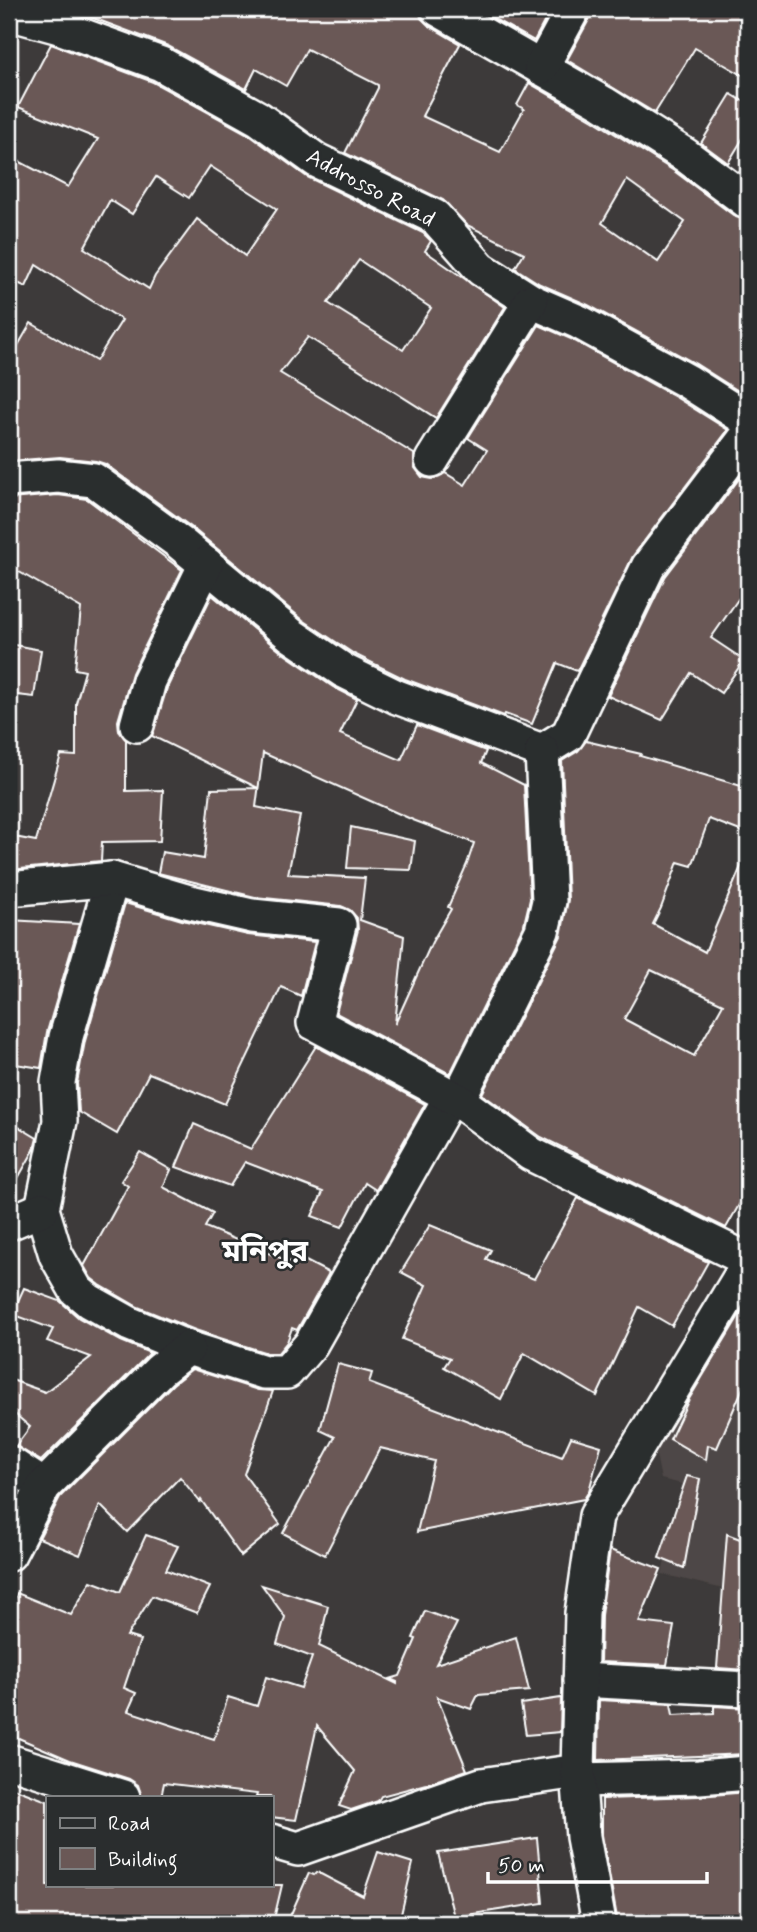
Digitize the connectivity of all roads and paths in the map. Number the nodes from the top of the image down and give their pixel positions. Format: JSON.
{"nodes":[{"id":1,"x":438,"y":9,"type":"edge"},
{"id":2,"x":573,"y":9,"type":"edge"},
{"id":3,"x":9,"y":13,"type":"edge"},
{"id":4,"x":476,"y":18,"type":"edge"},
{"id":5,"x":541,"y":68,"type":"junction"},
{"id":6,"x":748,"y":202,"type":"edge"},
{"id":7,"x":531,"y":301,"type":"junction"},
{"id":8,"x":748,"y":420,"type":"edge"},
{"id":9,"x":748,"y":435,"type":"edge"},
{"id":10,"x":432,"y":460,"type":"dead end"},
{"id":11,"x":9,"y":480,"type":"edge"},
{"id":12,"x":206,"y":564,"type":"junction"},
{"id":13,"x":137,"y":724,"type":"dead end"},
{"id":14,"x":542,"y":751,"type":"junction"},
{"id":15,"x":112,"y":879,"type":"junction"},
{"id":16,"x":9,"y":889,"type":"edge"},
{"id":17,"x":458,"y":1100,"type":"junction"},
{"id":18,"x":42,"y":1209,"type":"junction"},
{"id":19,"x":9,"y":1223,"type":"edge"},
{"id":20,"x":746,"y":1270,"type":"edge"},
{"id":21,"x":188,"y":1348,"type":"junction"},
{"id":22,"x":9,"y":1463,"type":"edge"},
{"id":23,"x":44,"y":1486,"type":"junction"},
{"id":24,"x":9,"y":1555,"type":"edge"},
{"id":25,"x":580,"y":1680,"type":"junction"},
{"id":26,"x":748,"y":1689,"type":"edge"},
{"id":27,"x":12,"y":1762,"type":"dead end"},
{"id":28,"x":748,"y":1773,"type":"edge"},
{"id":29,"x":579,"y":1775,"type":"junction"},
{"id":30,"x":120,"y":1796,"type":"edge"},
{"id":31,"x":273,"y":1842,"type":"edge"},
{"id":32,"x":599,"y":1923,"type":"edge"}],
"edges":[{"from":1,"to":4,"type":"street"},
{"from":2,"to":5,"type":"street"},
{"from":3,"to":7,"type":"street","name":"Addrosso Road"},
{"from":4,"to":5,"type":"street"},
{"from":5,"to":6,"type":"street"},
{"from":7,"to":8,"type":"street","name":"Addrosso Road"},
{"from":7,"to":10,"type":"street"},
{"from":9,"to":14,"type":"street"},
{"from":11,"to":12,"type":"street"},
{"from":12,"to":13,"type":"street"},
{"from":12,"to":14,"type":"street"},
{"from":14,"to":17,"type":"street"},
{"from":15,"to":16,"type":"street"},
{"from":15,"to":17,"type":"street"},
{"from":15,"to":18,"type":"street"},
{"from":17,"to":20,"type":"street"},
{"from":17,"to":21,"type":"street"},
{"from":18,"to":19,"type":"street"},
{"from":18,"to":21,"type":"street"},
{"from":20,"to":25,"type":"street"},
{"from":21,"to":23,"type":"street"},
{"from":22,"to":23,"type":"street"},
{"from":23,"to":24,"type":"street"},
{"from":25,"to":26,"type":"street"},
{"from":25,"to":29,"type":"street"},
{"from":27,"to":30,"type":"street"},
{"from":28,"to":29,"type":"street"},
{"from":29,"to":31,"type":"street"},
{"from":29,"to":32,"type":"street"}]}
